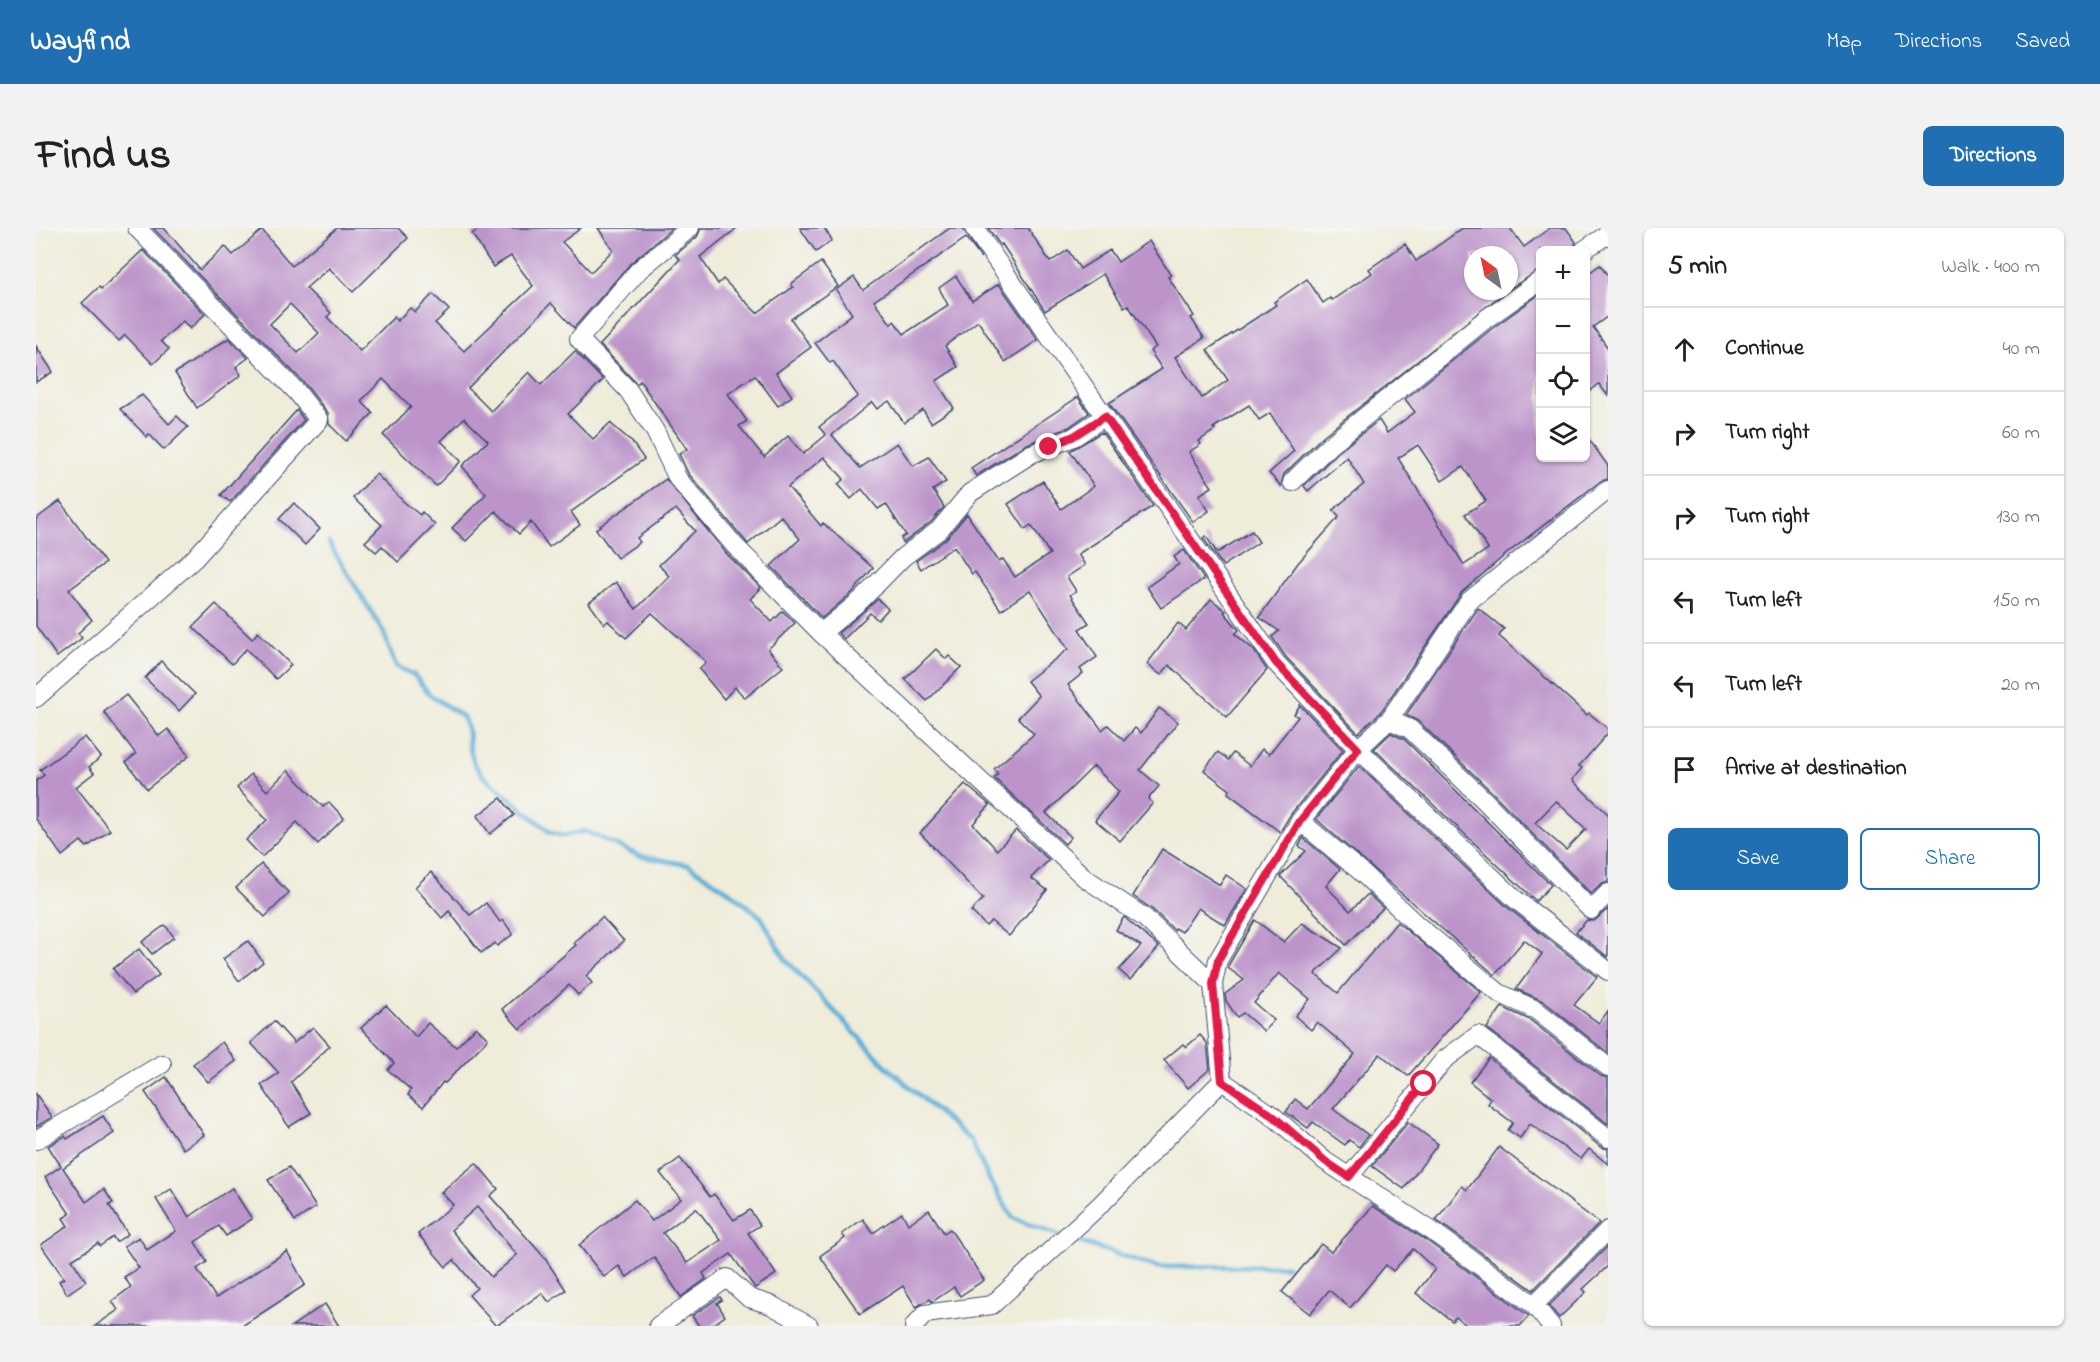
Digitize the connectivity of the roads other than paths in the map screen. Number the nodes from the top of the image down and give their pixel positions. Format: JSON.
{"nodes":[{"id":1,"x":137,"y":228,"type":"edge"},
{"id":2,"x":690,"y":228,"type":"edge"},
{"id":3,"x":974,"y":228,"type":"edge"},
{"id":4,"x":1608,"y":234,"type":"edge"},
{"id":5,"x":1590,"y":246,"type":"edge"},
{"id":6,"x":1536,"y":284,"type":"edge"},
{"id":7,"x":1105,"y":416,"type":"junction"},
{"id":8,"x":1292,"y":482,"type":"dead end"},
{"id":9,"x":1608,"y":490,"type":"edge"},
{"id":10,"x":821,"y":633,"type":"junction"},
{"id":11,"x":36,"y":698,"type":"edge"},
{"id":12,"x":1389,"y":720,"type":"junction"},
{"id":13,"x":1358,"y":749,"type":"junction"},
{"id":14,"x":1300,"y":821,"type":"junction"},
{"id":15,"x":1608,"y":893,"type":"edge"},
{"id":16,"x":1608,"y":971,"type":"edge"},
{"id":17,"x":1213,"y":984,"type":"junction"},
{"id":18,"x":162,"y":1065,"type":"dead end"},
{"id":19,"x":1608,"y":1067,"type":"edge"},
{"id":20,"x":1222,"y":1081,"type":"junction"},
{"id":21,"x":1608,"y":1138,"type":"edge"},
{"id":22,"x":36,"y":1140,"type":"edge"},
{"id":23,"x":1349,"y":1177,"type":"junction"},
{"id":24,"x":1608,"y":1230,"type":"edge"},
{"id":25,"x":1534,"y":1305,"type":"junction"},
{"id":26,"x":658,"y":1326,"type":"edge"},
{"id":27,"x":809,"y":1326,"type":"edge"},
{"id":28,"x":914,"y":1326,"type":"edge"},
{"id":29,"x":1551,"y":1326,"type":"edge"}],
"edges":[{"from":1,"to":11,"type":"street"},
{"from":2,"to":10,"type":"street"},
{"from":3,"to":7,"type":"street"},
{"from":4,"to":5,"type":"street"},
{"from":6,"to":8,"type":"street"},
{"from":7,"to":10,"type":"street"},
{"from":7,"to":13,"type":"street"},
{"from":9,"to":12,"type":"street"},
{"from":10,"to":17,"type":"street"},
{"from":12,"to":13,"type":"street"},
{"from":12,"to":15,"type":"street"},
{"from":13,"to":14,"type":"street"},
{"from":13,"to":16,"type":"street"},
{"from":14,"to":17,"type":"street"},
{"from":14,"to":19,"type":"street"},
{"from":17,"to":20,"type":"street"},
{"from":18,"to":22,"type":"street"},
{"from":20,"to":23,"type":"street"},
{"from":20,"to":28,"type":"street"},
{"from":21,"to":23,"type":"street"},
{"from":23,"to":25,"type":"street"},
{"from":24,"to":25,"type":"street"},
{"from":25,"to":29,"type":"street"},
{"from":26,"to":27,"type":"street"}]}
